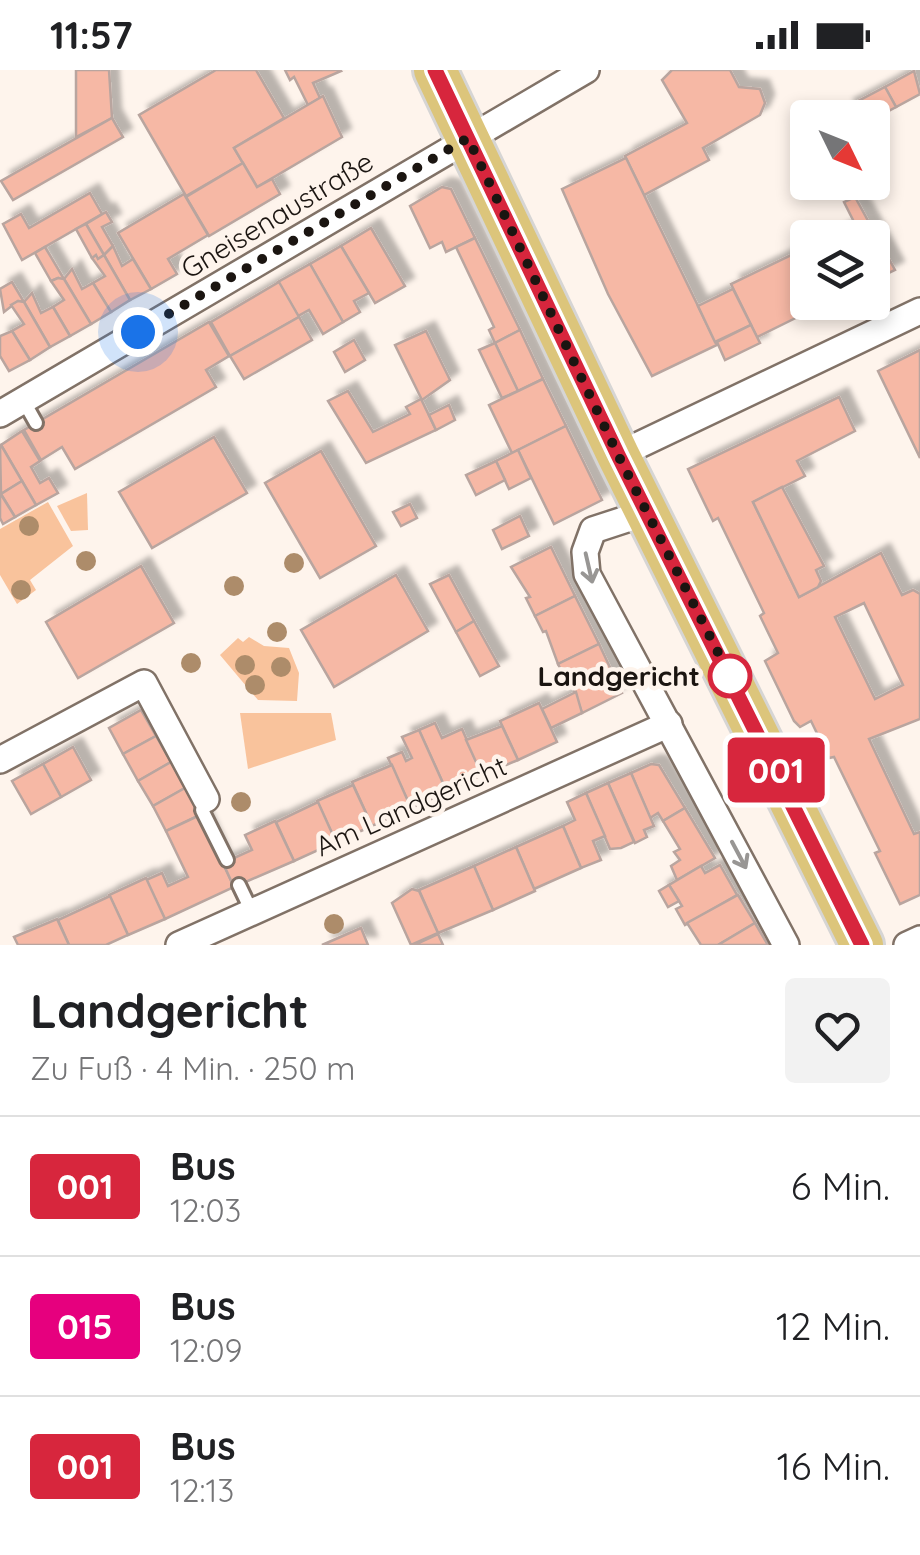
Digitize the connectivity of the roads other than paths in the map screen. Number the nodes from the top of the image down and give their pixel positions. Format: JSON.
{"nodes":[{"id":1,"x":435,"y":70,"type":"edge"},
{"id":2,"x":586,"y":70,"type":"edge"},
{"id":3,"x":468,"y":138,"type":"junction"},
{"id":4,"x":920,"y":311,"type":"edge"},
{"id":5,"x":11,"y":407,"type":"edge"},
{"id":6,"x":36,"y":424,"type":"dead end"},
{"id":7,"x":618,"y":455,"type":"junction"},
{"id":8,"x":648,"y":512,"type":"junction"},
{"id":9,"x":669,"y":724,"type":"junction"},
{"id":10,"x":0,"y":760,"type":"edge"},
{"id":11,"x":206,"y":799,"type":"joint"},
{"id":12,"x":227,"y":860,"type":"dead end"},
{"id":13,"x":239,"y":885,"type":"dead end"},
{"id":14,"x":252,"y":912,"type":"junction"},
{"id":15,"x":920,"y":939,"type":"edge"},
{"id":16,"x":179,"y":945,"type":"edge"},
{"id":17,"x":786,"y":945,"type":"edge"},
{"id":18,"x":862,"y":945,"type":"edge"},
{"id":19,"x":907,"y":945,"type":"edge"}],
"edges":[{"from":1,"to":3,"type":"main road"},
{"from":2,"to":3,"type":"street","name":"Gneisenaustraße"},
{"from":3,"to":5,"type":"street","name":"Gneisenaustraße"},
{"from":3,"to":7,"type":"main road"},
{"from":4,"to":7,"type":"street"},
{"from":5,"to":6,"type":"lane"},
{"from":7,"to":8,"type":"main road"},
{"from":8,"to":9,"type":"street","one_way":true},
{"from":8,"to":18,"type":"main road"},
{"from":9,"to":14,"type":"street","name":"Am Landgericht"},
{"from":9,"to":17,"type":"street","one_way":true},
{"from":10,"to":11,"type":"street"},
{"from":11,"to":12,"type":"lane"},
{"from":13,"to":14,"type":"lane"},
{"from":14,"to":16,"type":"street","name":"Am Landgericht"},
{"from":15,"to":19,"type":"street"}]}
